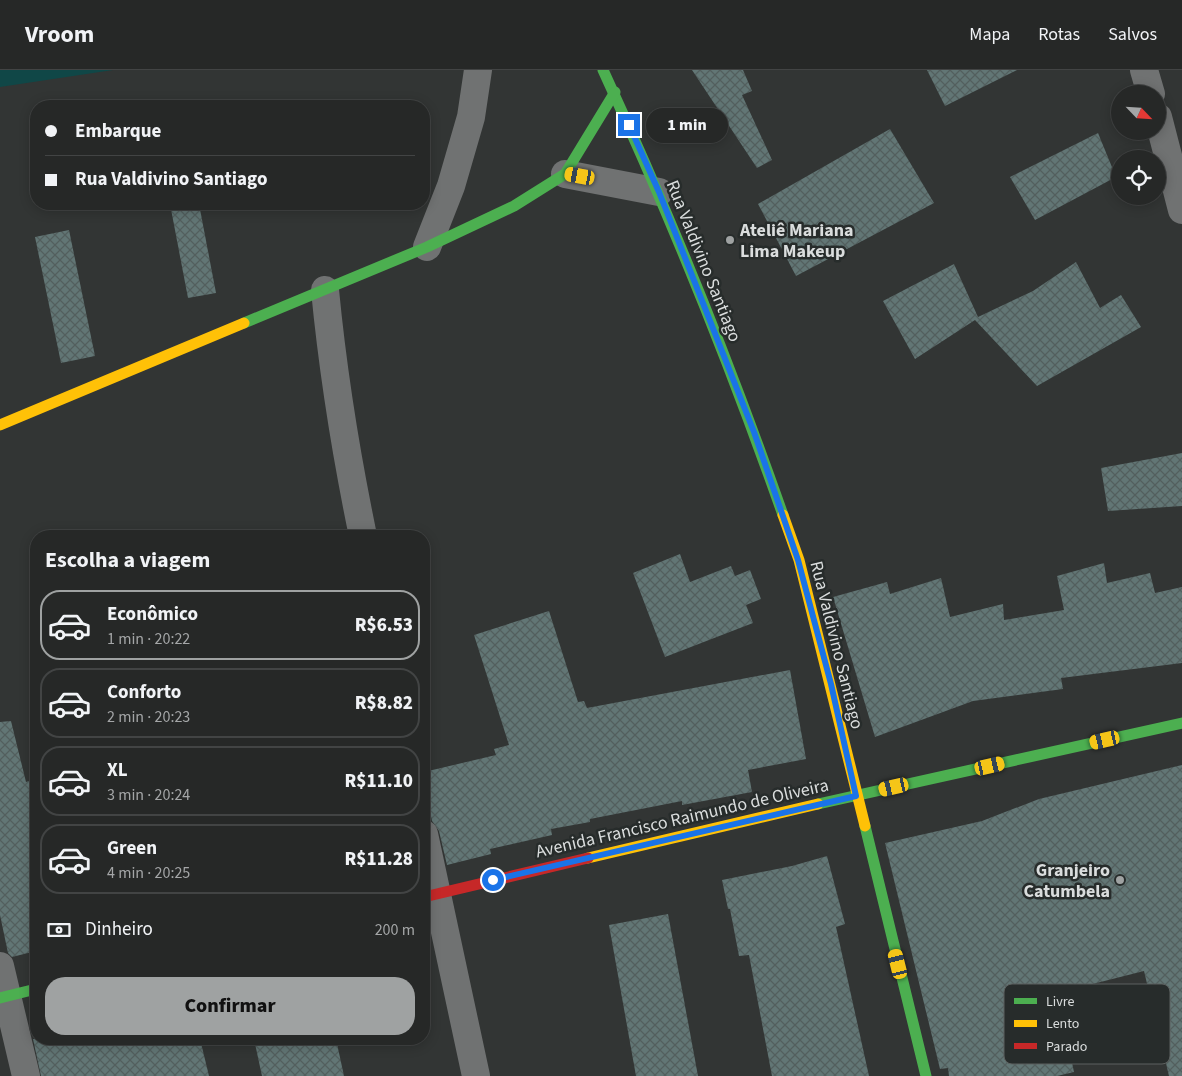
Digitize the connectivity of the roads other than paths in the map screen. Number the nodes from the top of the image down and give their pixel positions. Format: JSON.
{"nodes":[{"id":1,"x":478,"y":70,"type":"edge"},
{"id":2,"x":603,"y":70,"type":"edge"},
{"id":3,"x":1144,"y":70,"type":"edge"},
{"id":4,"x":1148,"y":85,"type":"edge"},
{"id":5,"x":615,"y":92,"type":"junction"},
{"id":6,"x":1166,"y":138,"type":"edge"},
{"id":7,"x":1177,"y":166,"type":"edge"},
{"id":8,"x":566,"y":174,"type":"junction"},
{"id":9,"x":659,"y":192,"type":"junction"},
{"id":10,"x":1182,"y":210,"type":"edge"},
{"id":11,"x":427,"y":247,"type":"junction"},
{"id":12,"x":325,"y":290,"type":"junction"},
{"id":13,"x":0,"y":426,"type":"edge"},
{"id":14,"x":362,"y":530,"type":"edge"},
{"id":15,"x":1182,"y":723,"type":"edge"},
{"id":16,"x":856,"y":796,"type":"junction"},
{"id":17,"x":430,"y":895,"type":"edge"},
{"id":18,"x":0,"y":966,"type":"edge"},
{"id":19,"x":30,"y":990,"type":"edge"},
{"id":20,"x":4,"y":997,"type":"edge"},
{"id":21,"x":26,"y":1076,"type":"edge"},
{"id":22,"x":476,"y":1076,"type":"edge"},
{"id":23,"x":926,"y":1076,"type":"edge"}],
"edges":[{"from":1,"to":11,"type":"street"},
{"from":2,"to":5,"type":"street","name":"Rua Valdivino Santiago"},
{"from":3,"to":4,"type":"street"},
{"from":5,"to":8,"type":"street"},
{"from":5,"to":9,"type":"street","name":"Rua Valdivino Santiago"},
{"from":6,"to":7,"type":"street"},
{"from":7,"to":10,"type":"street"},
{"from":8,"to":9,"type":"street"},
{"from":8,"to":11,"type":"street"},
{"from":9,"to":16,"type":"street","name":"Rua Valdivino Santiago"},
{"from":11,"to":12,"type":"street"},
{"from":12,"to":13,"type":"street"},
{"from":12,"to":14,"type":"street"},
{"from":15,"to":16,"type":"street","name":"Avenida Francisco Raimundo de Oliveira"},
{"from":16,"to":17,"type":"street","name":"Avenida Francisco Raimundo de Oliveira"},
{"from":16,"to":23,"type":"street","name":"Rua Valdivino Santiago"},
{"from":17,"to":22,"type":"street"},
{"from":18,"to":20,"type":"street"},
{"from":19,"to":20,"type":"street"},
{"from":20,"to":21,"type":"street"}]}
